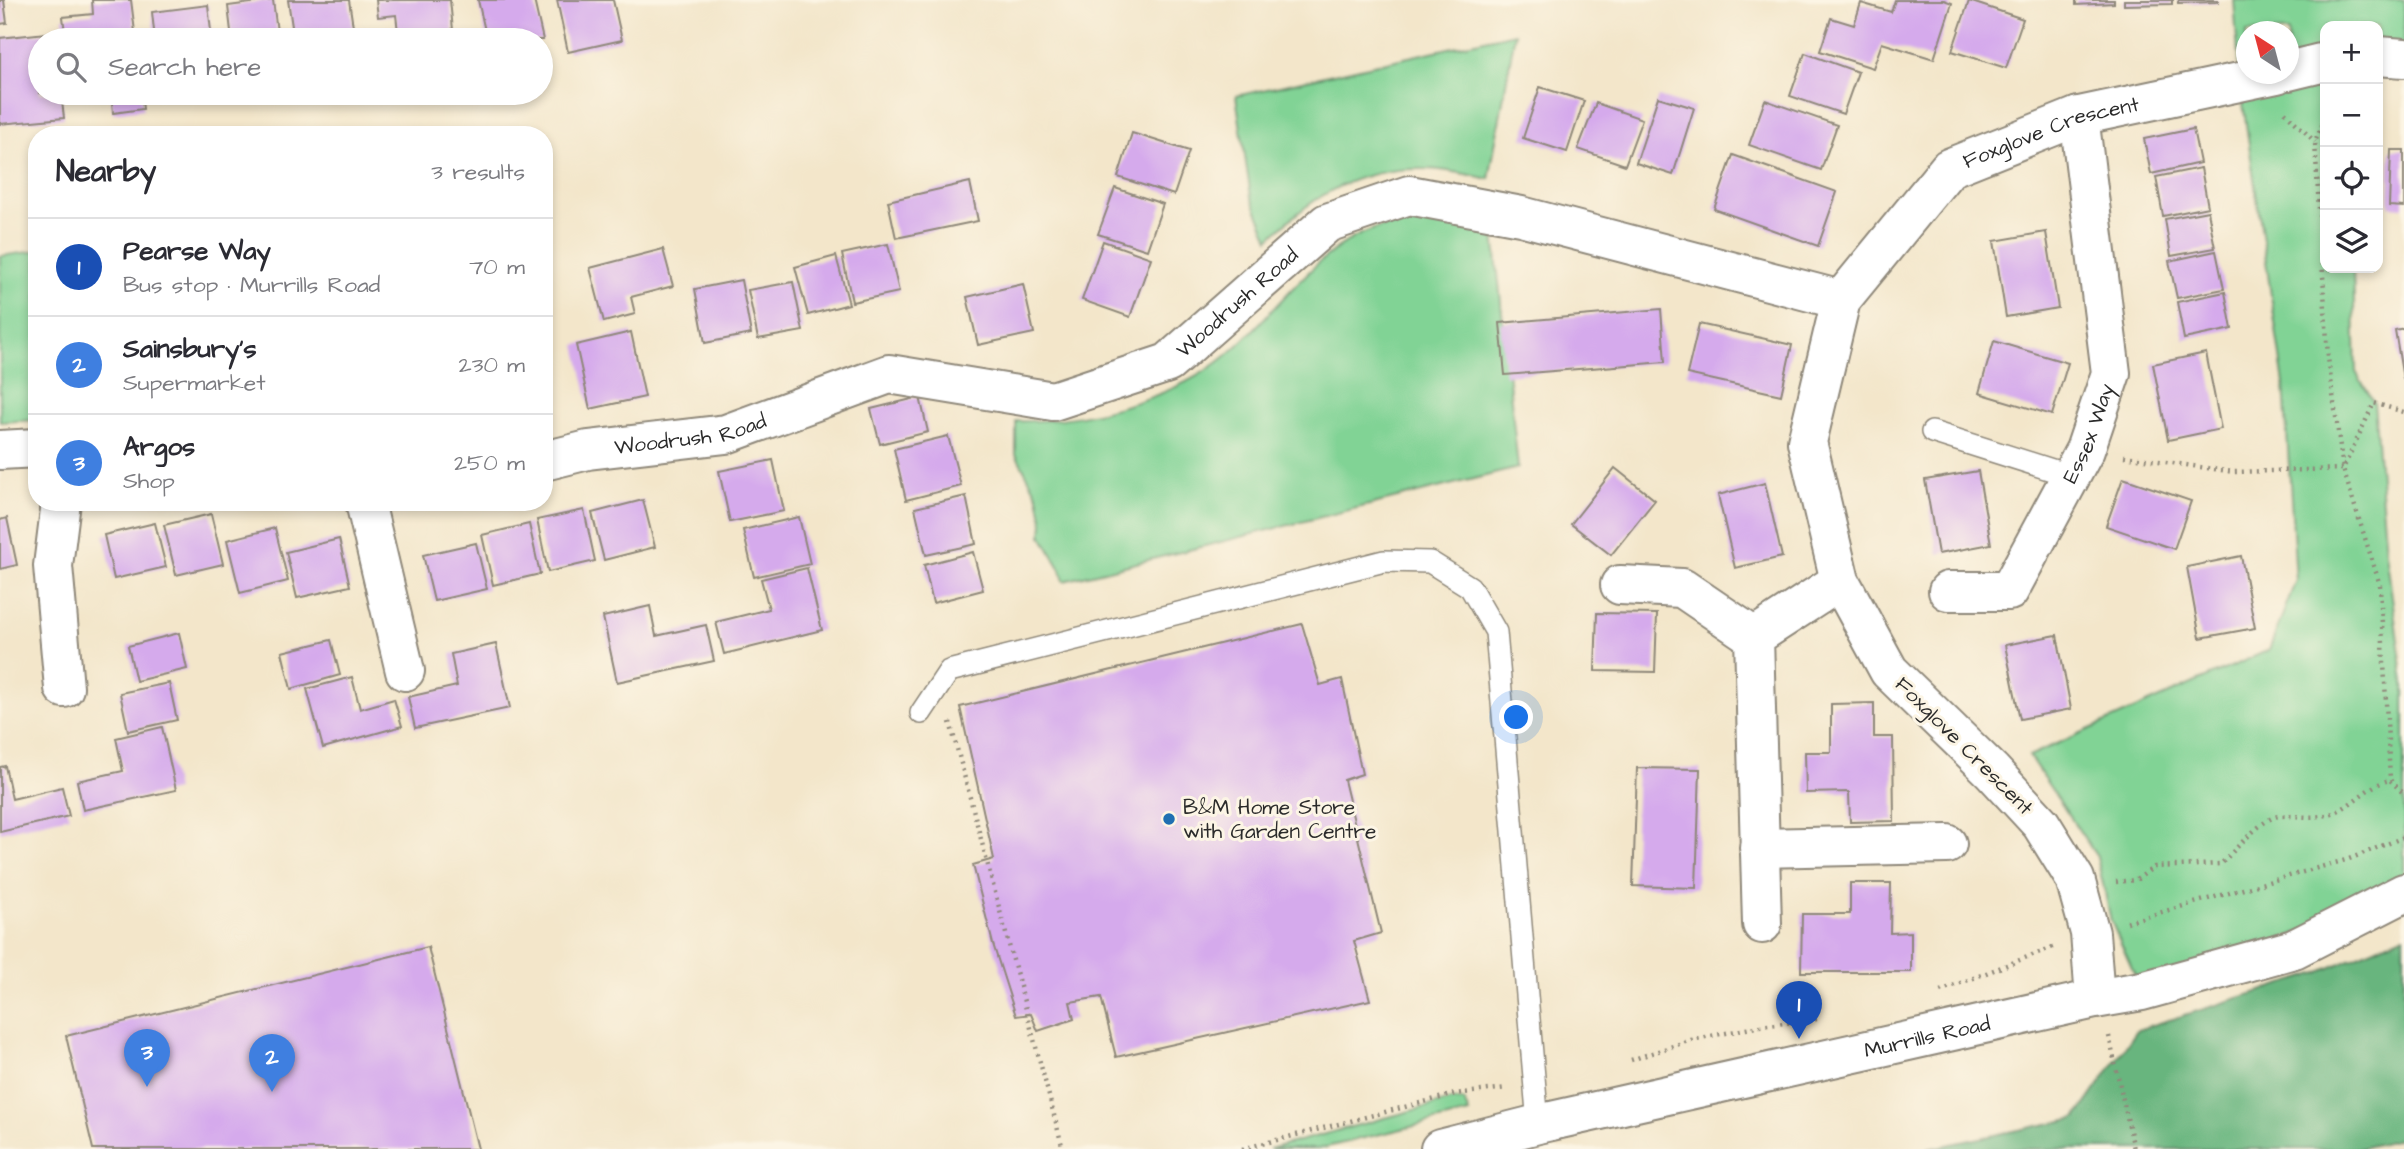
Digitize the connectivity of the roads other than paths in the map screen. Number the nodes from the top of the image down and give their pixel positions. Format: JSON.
{"nodes":[{"id":1,"x":2383,"y":57,"type":"edge"},
{"id":2,"x":2404,"y":58,"type":"edge"},
{"id":3,"x":2320,"y":63,"type":"edge"},
{"id":4,"x":2299,"y":68,"type":"edge"},
{"id":5,"x":2236,"y":83,"type":"edge"},
{"id":6,"x":2079,"y":116,"type":"junction"},
{"id":7,"x":1841,"y":300,"type":"junction"},
{"id":8,"x":1932,"y":432,"type":"dead end"},
{"id":9,"x":28,"y":448,"type":"edge"},
{"id":10,"x":0,"y":450,"type":"edge"},
{"id":11,"x":553,"y":459,"type":"edge"},
{"id":12,"x":2078,"y":463,"type":"junction"},
{"id":13,"x":60,"y":511,"type":"edge"},
{"id":14,"x":367,"y":511,"type":"edge"},
{"id":15,"x":1840,"y":582,"type":"junction"},
{"id":16,"x":1620,"y":585,"type":"dead end"},
{"id":17,"x":1948,"y":591,"type":"dead end"},
{"id":18,"x":1754,"y":637,"type":"junction"},
{"id":19,"x":405,"y":671,"type":"dead end"},
{"id":20,"x":64,"y":688,"type":"dead end"},
{"id":21,"x":921,"y":713,"type":"road end"},
{"id":22,"x":1947,"y":845,"type":"dead end"},
{"id":23,"x":1759,"y":848,"type":"junction"},
{"id":24,"x":2404,"y":893,"type":"edge"},
{"id":25,"x":1762,"y":924,"type":"dead end"},
{"id":26,"x":2099,"y":998,"type":"junction"},
{"id":27,"x":1523,"y":1134,"type":"edge"},
{"id":28,"x":1440,"y":1149,"type":"edge"}],
"edges":[{"from":1,"to":2,"type":"street"},
{"from":3,"to":4,"type":"street"},
{"from":5,"to":6,"type":"street","name":"Foxglove Crescent"},
{"from":6,"to":7,"type":"street","name":"Foxglove Crescent"},
{"from":6,"to":12,"type":"street","name":"Essex Way"},
{"from":7,"to":11,"type":"street","name":"Woodrush Road"},
{"from":7,"to":15,"type":"street","name":"Foxglove Crescent"},
{"from":8,"to":12,"type":"lane"},
{"from":9,"to":10,"type":"street"},
{"from":12,"to":17,"type":"street","name":"Essex Way"},
{"from":13,"to":20,"type":"street"},
{"from":14,"to":19,"type":"street"},
{"from":15,"to":18,"type":"street"},
{"from":15,"to":26,"type":"street","name":"Foxglove Crescent"},
{"from":16,"to":18,"type":"street"},
{"from":18,"to":23,"type":"street"},
{"from":21,"to":27,"type":"lane"},
{"from":22,"to":23,"type":"street"},
{"from":23,"to":25,"type":"street"},
{"from":24,"to":26,"type":"street","name":"Murrills Road"},
{"from":26,"to":27,"type":"street","name":"Murrills Road"},
{"from":27,"to":28,"type":"street","name":"Murrills Road"}]}
